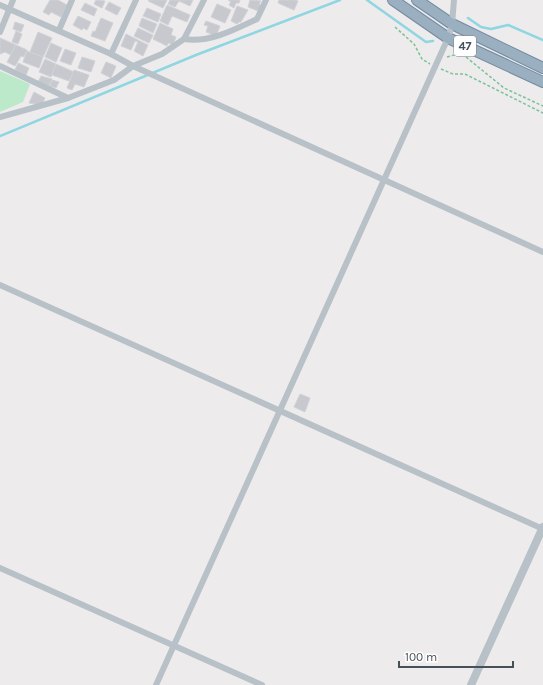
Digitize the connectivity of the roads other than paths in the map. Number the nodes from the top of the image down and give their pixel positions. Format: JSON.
{"nodes":[{"id":1,"x":13,"y":0,"type":"edge"},
{"id":2,"x":72,"y":0,"type":"edge"},
{"id":3,"x":136,"y":0,"type":"edge"},
{"id":4,"x":204,"y":0,"type":"edge"},
{"id":5,"x":266,"y":0,"type":"edge"},
{"id":6,"x":393,"y":0,"type":"edge"},
{"id":7,"x":417,"y":0,"type":"edge"},
{"id":8,"x":454,"y":0,"type":"edge"},
{"id":9,"x":0,"y":4,"type":"edge"},
{"id":10,"x":9,"y":9,"type":"junction"},
{"id":11,"x":452,"y":24,"type":"junction"},
{"id":12,"x":59,"y":30,"type":"junction"},
{"id":13,"x":0,"y":32,"type":"edge"},
{"id":14,"x":448,"y":38,"type":"junction"},
{"id":15,"x":184,"y":39,"type":"junction"},
{"id":16,"x":111,"y":54,"type":"junction"},
{"id":17,"x":0,"y":66,"type":"edge"},
{"id":18,"x":133,"y":66,"type":"junction"},
{"id":19,"x":543,"y":68,"type":"edge"},
{"id":20,"x":543,"y":82,"type":"edge"},
{"id":21,"x":68,"y":98,"type":"junction"},
{"id":22,"x":0,"y":117,"type":"edge"},
{"id":23,"x":385,"y":180,"type":"junction"},
{"id":24,"x":543,"y":252,"type":"edge"},
{"id":25,"x":0,"y":285,"type":"edge"},
{"id":26,"x":280,"y":412,"type":"junction"},
{"id":27,"x":543,"y":528,"type":"edge"},
{"id":28,"x":0,"y":568,"type":"edge"},
{"id":29,"x":174,"y":646,"type":"junction"},
{"id":30,"x":156,"y":685,"type":"edge"},
{"id":31,"x":262,"y":685,"type":"edge"},
{"id":32,"x":471,"y":685,"type":"edge"}],
"edges":[{"from":1,"to":10,"type":"street"},
{"from":2,"to":12,"type":"street"},
{"from":3,"to":16,"type":"street"},
{"from":4,"to":15,"type":"street"},
{"from":5,"to":15,"type":"street"},
{"from":6,"to":14,"type":"highway","number":"47"},
{"from":7,"to":11,"type":"highway","number":"47"},
{"from":8,"to":11,"type":"street"},
{"from":9,"to":10,"type":"street"},
{"from":10,"to":12,"type":"street"},
{"from":10,"to":13,"type":"street"},
{"from":11,"to":14,"type":"street"},
{"from":11,"to":19,"type":"highway","number":"47"},
{"from":12,"to":16,"type":"street"},
{"from":14,"to":20,"type":"highway","number":"47"},
{"from":14,"to":23,"type":"street"},
{"from":15,"to":18,"type":"street"},
{"from":16,"to":18,"type":"street"},
{"from":17,"to":21,"type":"street"},
{"from":18,"to":21,"type":"street"},
{"from":18,"to":23,"type":"street"},
{"from":21,"to":22,"type":"street"},
{"from":23,"to":24,"type":"street"},
{"from":23,"to":26,"type":"street"},
{"from":25,"to":26,"type":"street"},
{"from":26,"to":27,"type":"street"},
{"from":26,"to":29,"type":"street"},
{"from":27,"to":32,"type":"street"},
{"from":28,"to":29,"type":"street"},
{"from":29,"to":30,"type":"street"},
{"from":29,"to":31,"type":"street"}]}
